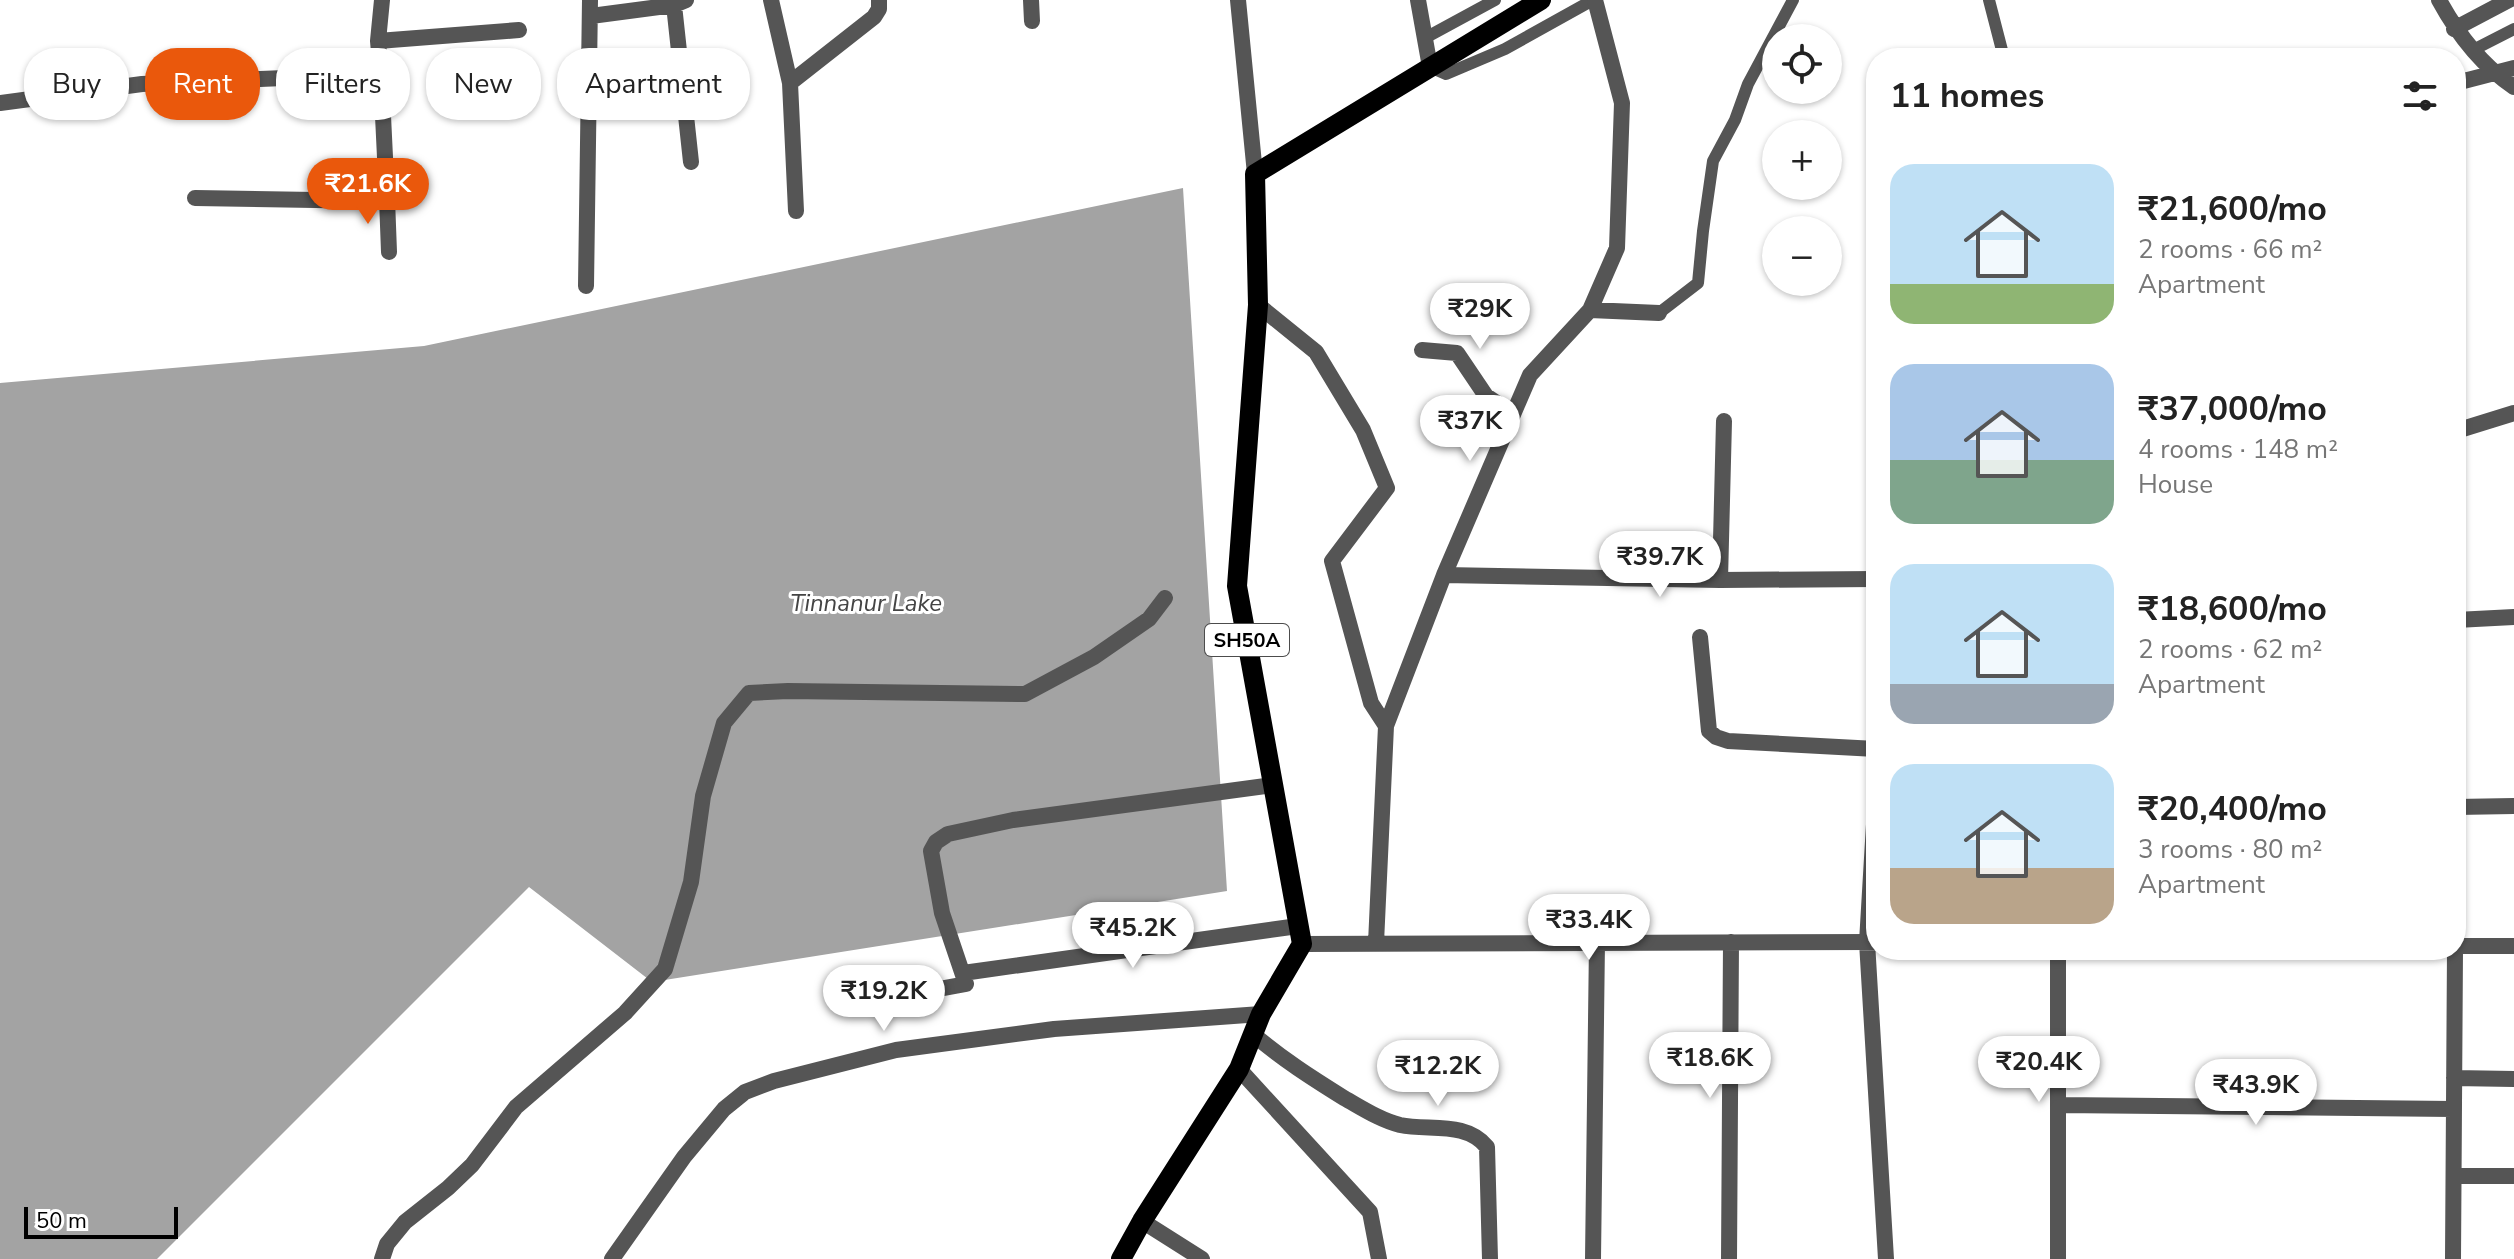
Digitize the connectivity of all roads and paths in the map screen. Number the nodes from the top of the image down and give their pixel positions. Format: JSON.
{"nodes":[{"id":1,"x":382,"y":0,"type":"edge"},
{"id":2,"x":771,"y":0,"type":"edge"},
{"id":3,"x":879,"y":0,"type":"edge"},
{"id":4,"x":1031,"y":0,"type":"edge"},
{"id":5,"x":1238,"y":0,"type":"edge"},
{"id":6,"x":1418,"y":0,"type":"edge"},
{"id":7,"x":1495,"y":0,"type":"edge"},
{"id":8,"x":1541,"y":0,"type":"edge"},
{"id":9,"x":1594,"y":0,"type":"edge"},
{"id":10,"x":1793,"y":0,"type":"edge"},
{"id":11,"x":1989,"y":0,"type":"edge"},
{"id":12,"x":2439,"y":0,"type":"edge"},
{"id":13,"x":2509,"y":0,"type":"edge"},
{"id":14,"x":680,"y":2,"type":"edge"},
{"id":15,"x":591,"y":8,"type":"edge"},
{"id":16,"x":1032,"y":21,"type":"dead end"},
{"id":17,"x":2454,"y":29,"type":"junction"},
{"id":18,"x":2514,"y":29,"type":"edge"},
{"id":19,"x":519,"y":30,"type":"dead end"},
{"id":20,"x":1425,"y":38,"type":"junction"},
{"id":21,"x":378,"y":41,"type":"junction"},
{"id":22,"x":379,"y":48,"type":"edge"},
{"id":23,"x":2001,"y":48,"type":"edge"},
{"id":24,"x":2473,"y":50,"type":"junction"},
{"id":25,"x":1430,"y":67,"type":"junction"},
{"id":26,"x":2514,"y":68,"type":"edge"},
{"id":27,"x":2494,"y":74,"type":"junction"},
{"id":28,"x":276,"y":78,"type":"edge"},
{"id":29,"x":2466,"y":81,"type":"edge"},
{"id":30,"x":790,"y":83,"type":"junction"},
{"id":31,"x":2514,"y":87,"type":"edge"},
{"id":32,"x":0,"y":103,"type":"edge"},
{"id":33,"x":383,"y":120,"type":"edge"},
{"id":34,"x":691,"y":162,"type":"dead end"},
{"id":35,"x":1255,"y":174,"type":"junction"},
{"id":36,"x":195,"y":198,"type":"dead end"},
{"id":37,"x":387,"y":199,"type":"junction"},
{"id":38,"x":796,"y":211,"type":"dead end"},
{"id":39,"x":389,"y":252,"type":"dead end"},
{"id":40,"x":586,"y":286,"type":"dead end"},
{"id":41,"x":1258,"y":305,"type":"junction"},
{"id":42,"x":1590,"y":310,"type":"junction"},
{"id":43,"x":1659,"y":313,"type":"joint"},
{"id":44,"x":1422,"y":350,"type":"dead end"},
{"id":45,"x":2514,"y":413,"type":"edge"},
{"id":46,"x":1513,"y":414,"type":"junction"},
{"id":47,"x":1724,"y":421,"type":"dead end"},
{"id":48,"x":2466,"y":428,"type":"edge"},
{"id":49,"x":1444,"y":575,"type":"junction"},
{"id":50,"x":1866,"y":579,"type":"edge"},
{"id":51,"x":1720,"y":580,"type":"junction"},
{"id":52,"x":1165,"y":598,"type":"dead end"},
{"id":53,"x":2514,"y":617,"type":"edge"},
{"id":54,"x":2466,"y":619,"type":"edge"},
{"id":55,"x":1700,"y":637,"type":"dead end"},
{"id":56,"x":1386,"y":726,"type":"junction"},
{"id":57,"x":1866,"y":748,"type":"edge"},
{"id":58,"x":1273,"y":785,"type":"junction"},
{"id":59,"x":2514,"y":806,"type":"edge"},
{"id":60,"x":2466,"y":807,"type":"edge"},
{"id":61,"x":1300,"y":935,"type":"junction"},
{"id":62,"x":1597,"y":942,"type":"junction"},
{"id":63,"x":1731,"y":942,"type":"junction"},
{"id":64,"x":1866,"y":942,"type":"edge"},
{"id":65,"x":1376,"y":943,"type":"junction"},
{"id":66,"x":2514,"y":946,"type":"edge"},
{"id":67,"x":2466,"y":948,"type":"edge"},
{"id":68,"x":1873,"y":960,"type":"edge"},
{"id":69,"x":2058,"y":960,"type":"edge"},
{"id":70,"x":2456,"y":960,"type":"edge"},
{"id":71,"x":963,"y":973,"type":"junction"},
{"id":72,"x":879,"y":1000,"type":"dead end"},
{"id":73,"x":1261,"y":1014,"type":"junction"},
{"id":74,"x":1253,"y":1034,"type":"junction"},
{"id":75,"x":1239,"y":1069,"type":"junction"},
{"id":76,"x":2454,"y":1078,"type":"junction"},
{"id":77,"x":2514,"y":1079,"type":"edge"},
{"id":78,"x":2059,"y":1105,"type":"junction"},
{"id":79,"x":2453,"y":1109,"type":"junction"},
{"id":80,"x":2454,"y":1176,"type":"junction"},
{"id":81,"x":2514,"y":1176,"type":"edge"},
{"id":82,"x":1142,"y":1221,"type":"junction"},
{"id":83,"x":382,"y":1259,"type":"edge"},
{"id":84,"x":612,"y":1259,"type":"edge"},
{"id":85,"x":1121,"y":1259,"type":"edge"},
{"id":86,"x":1202,"y":1259,"type":"edge"},
{"id":87,"x":1379,"y":1259,"type":"edge"},
{"id":88,"x":1490,"y":1259,"type":"edge"},
{"id":89,"x":1593,"y":1259,"type":"edge"},
{"id":90,"x":1729,"y":1259,"type":"edge"},
{"id":91,"x":1886,"y":1259,"type":"edge"},
{"id":92,"x":2058,"y":1259,"type":"edge"},
{"id":93,"x":2453,"y":1259,"type":"edge"}],
"edges":[{"from":1,"to":21,"type":"street"},
{"from":2,"to":30,"type":"street"},
{"from":3,"to":30,"type":"street"},
{"from":4,"to":16,"type":"street"},
{"from":5,"to":35,"type":"street"},
{"from":6,"to":20,"type":"street"},
{"from":7,"to":20,"type":"lane"},
{"from":8,"to":25,"type":"main road"},
{"from":9,"to":25,"type":"lane"},
{"from":9,"to":42,"type":"street"},
{"from":10,"to":43,"type":"lane"},
{"from":11,"to":23,"type":"lane"},
{"from":12,"to":17,"type":"street"},
{"from":13,"to":17,"type":"street"},
{"from":14,"to":15,"type":"street"},
{"from":14,"to":34,"type":"street"},
{"from":15,"to":40,"type":"street"},
{"from":17,"to":24,"type":"street"},
{"from":18,"to":24,"type":"lane"},
{"from":19,"to":21,"type":"street"},
{"from":20,"to":25,"type":"street"},
{"from":21,"to":22,"type":"street"},
{"from":24,"to":27,"type":"street"},
{"from":25,"to":35,"type":"main road"},
{"from":26,"to":27,"type":"street"},
{"from":27,"to":29,"type":"street"},
{"from":27,"to":31,"type":"street"},
{"from":28,"to":32,"type":"street"},
{"from":30,"to":38,"type":"street"},
{"from":33,"to":37,"type":"street"},
{"from":35,"to":41,"type":"main road","number":"SH50A"},
{"from":36,"to":37,"type":"street"},
{"from":37,"to":39,"type":"street"},
{"from":41,"to":56,"type":"street"},
{"from":41,"to":58,"type":"main road","number":"SH50A"},
{"from":42,"to":43,"type":"street"},
{"from":42,"to":46,"type":"street"},
{"from":44,"to":46,"type":"street"},
{"from":45,"to":48,"type":"street"},
{"from":46,"to":49,"type":"street"},
{"from":47,"to":51,"type":"street"},
{"from":49,"to":51,"type":"street"},
{"from":49,"to":56,"type":"street"},
{"from":50,"to":51,"type":"street"},
{"from":52,"to":83,"type":"street"},
{"from":53,"to":54,"type":"street"},
{"from":55,"to":57,"type":"street"},
{"from":56,"to":65,"type":"street"},
{"from":58,"to":61,"type":"main road","number":"SH50A"},
{"from":58,"to":71,"type":"street"},
{"from":59,"to":60,"type":"street"},
{"from":61,"to":65,"type":"street"},
{"from":61,"to":71,"type":"street"},
{"from":61,"to":73,"type":"main road"},
{"from":62,"to":63,"type":"street"},
{"from":62,"to":65,"type":"street"},
{"from":62,"to":89,"type":"street"},
{"from":63,"to":64,"type":"street"},
{"from":63,"to":90,"type":"street"},
{"from":66,"to":67,"type":"street"},
{"from":68,"to":91,"type":"street"},
{"from":69,"to":78,"type":"street"},
{"from":70,"to":76,"type":"street"},
{"from":71,"to":72,"type":"street"},
{"from":73,"to":74,"type":"main road"},
{"from":73,"to":84,"type":"street"},
{"from":74,"to":75,"type":"main road"},
{"from":74,"to":88,"type":"street"},
{"from":75,"to":82,"type":"main road"},
{"from":75,"to":87,"type":"street"},
{"from":76,"to":77,"type":"street"},
{"from":76,"to":79,"type":"street"},
{"from":78,"to":79,"type":"street"},
{"from":78,"to":92,"type":"street"},
{"from":79,"to":80,"type":"street"},
{"from":80,"to":81,"type":"street"},
{"from":80,"to":93,"type":"street"},
{"from":82,"to":85,"type":"main road"},
{"from":82,"to":86,"type":"street"}]}
